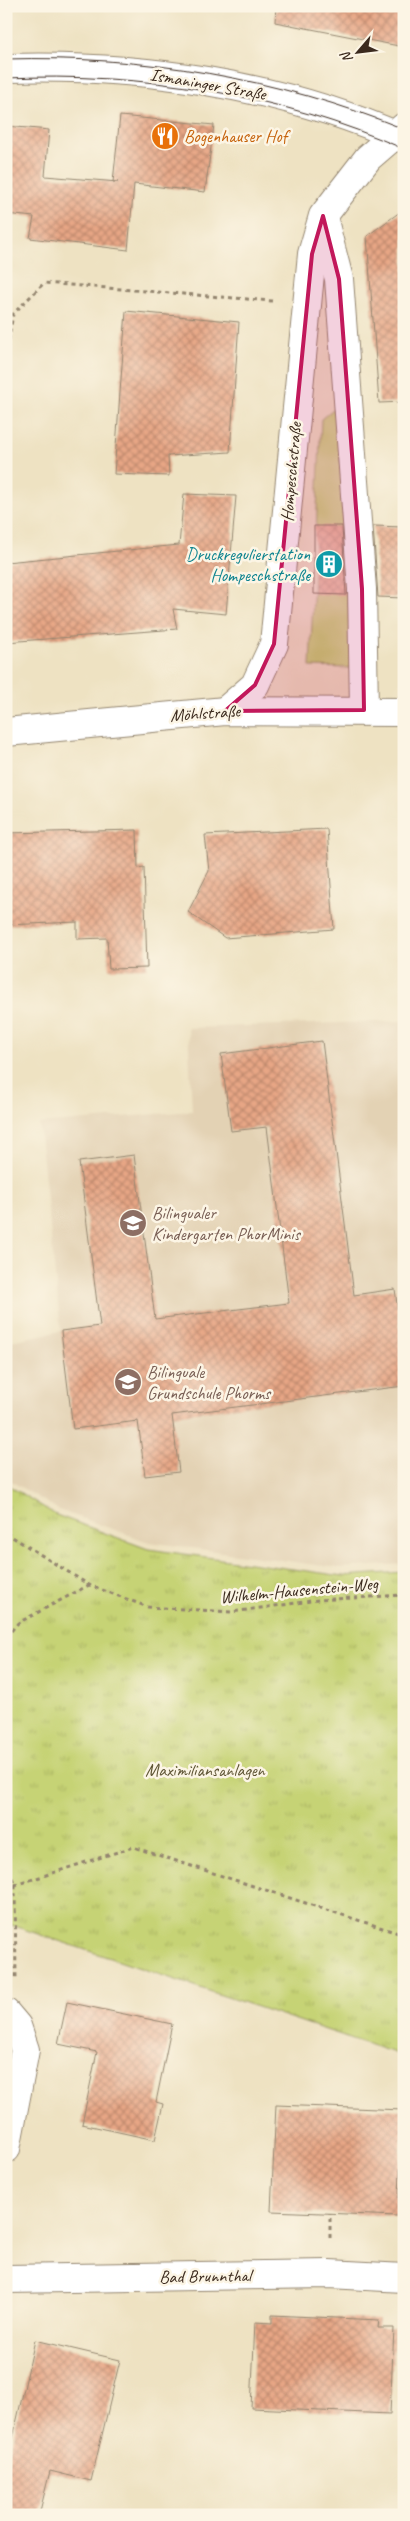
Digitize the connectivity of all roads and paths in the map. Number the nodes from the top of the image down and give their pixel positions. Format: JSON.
{"nodes":[{"id":1,"x":6,"y":68,"type":"edge"},
{"id":2,"x":401,"y":134,"type":"edge"},
{"id":3,"x":323,"y":216,"type":"junction"},
{"id":4,"x":307,"y":303,"type":"junction"},
{"id":5,"x":6,"y":356,"type":"edge"},
{"id":6,"x":364,"y":710,"type":"junction"},
{"id":7,"x":225,"y":711,"type":"junction"},
{"id":8,"x":404,"y":712,"type":"edge"},
{"id":9,"x":6,"y":732,"type":"edge"},
{"id":10,"x":6,"y":1533,"type":"edge"},
{"id":11,"x":89,"y":1585,"type":"junction"},
{"id":12,"x":404,"y":1595,"type":"edge"},
{"id":13,"x":6,"y":1637,"type":"edge"},
{"id":14,"x":6,"y":1862,"type":"edge"},
{"id":15,"x":6,"y":1885,"type":"edge"},
{"id":16,"x":15,"y":1885,"type":"junction"},
{"id":17,"x":404,"y":1935,"type":"edge"},
{"id":18,"x":12,"y":2020,"type":"edge"},
{"id":19,"x":6,"y":2149,"type":"edge"},
{"id":20,"x":404,"y":2278,"type":"edge"},
{"id":21,"x":6,"y":2279,"type":"edge"}],
"edges":[{"from":1,"to":2,"type":"street","name":"Ismaninger Straße"},
{"from":2,"to":3,"type":"street","name":"Hompeschstraße"},
{"from":3,"to":4,"type":"street","name":"Hompeschstraße"},
{"from":3,"to":6,"type":"street"},
{"from":4,"to":5,"type":"path"},
{"from":4,"to":7,"type":"street","name":"Hompeschstraße"},
{"from":6,"to":7,"type":"street","name":"Möhlstraße"},
{"from":6,"to":8,"type":"street","name":"Möhlstraße"},
{"from":7,"to":9,"type":"street","name":"Möhlstraße"},
{"from":10,"to":11,"type":"path","name":"Wilhelm-Hausenstein-Weg"},
{"from":11,"to":12,"type":"path","name":"Wilhelm-Hausenstein-Weg"},
{"from":11,"to":13,"type":"path"},
{"from":14,"to":16,"type":"path"},
{"from":15,"to":16,"type":"path"},
{"from":16,"to":17,"type":"path"},
{"from":16,"to":18,"type":"path"},
{"from":18,"to":19,"type":"street"},
{"from":20,"to":21,"type":"street","name":"Bad Brunnthal"}]}
